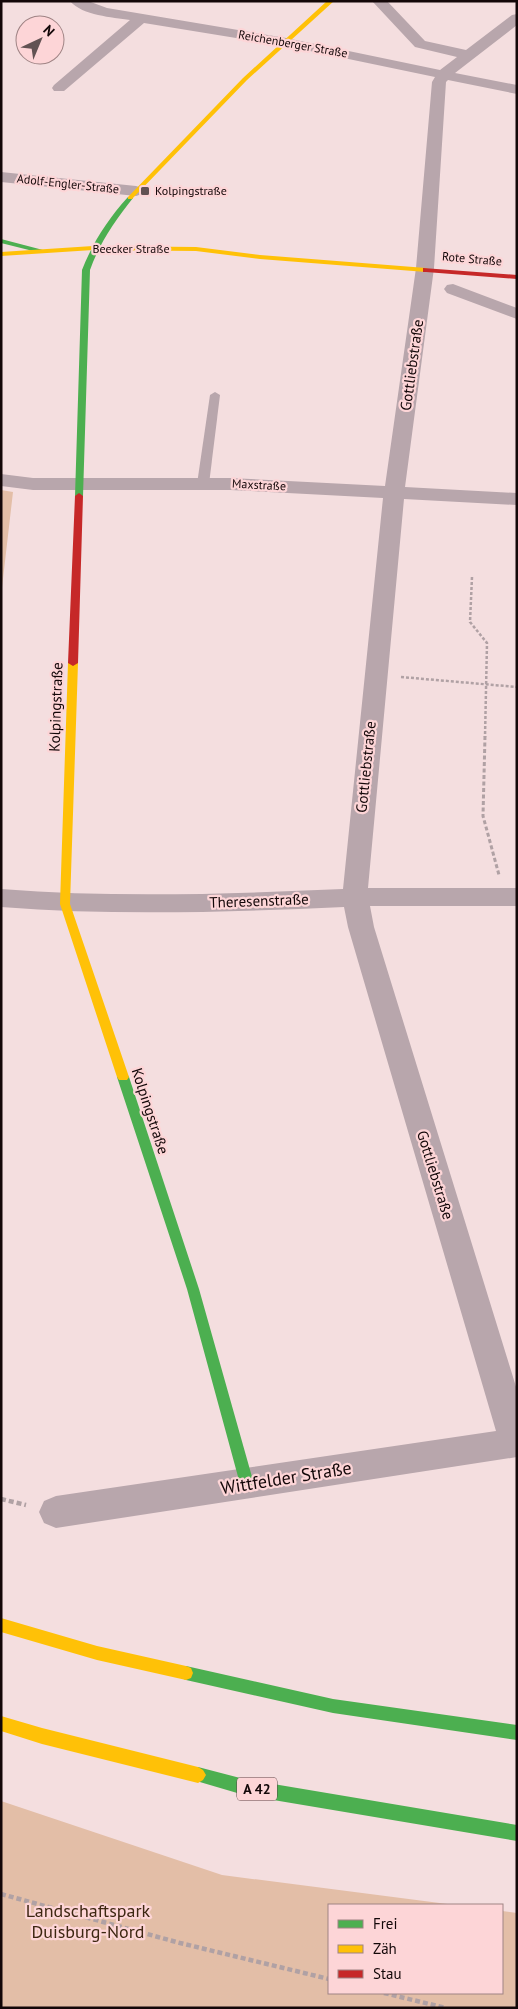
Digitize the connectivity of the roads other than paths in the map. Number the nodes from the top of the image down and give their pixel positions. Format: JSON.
{"nodes":[{"id":1,"x":77,"y":1,"type":"edge"},
{"id":2,"x":331,"y":1,"type":"edge"},
{"id":3,"x":379,"y":1,"type":"edge"},
{"id":4,"x":142,"y":18,"type":"junction"},
{"id":5,"x":517,"y":18,"type":"edge"},
{"id":6,"x":286,"y":42,"type":"junction"},
{"id":7,"x":469,"y":55,"type":"junction"},
{"id":8,"x":444,"y":74,"type":"junction"},
{"id":9,"x":59,"y":88,"type":"dead end"},
{"id":10,"x":517,"y":90,"type":"edge"},
{"id":11,"x":1,"y":177,"type":"edge"},
{"id":12,"x":136,"y":190,"type":"junction"},
{"id":13,"x":2,"y":241,"type":"edge"},
{"id":14,"x":41,"y":251,"type":"junction"},
{"id":15,"x":92,"y":253,"type":"junction"},
{"id":16,"x":2,"y":254,"type":"edge"},
{"id":17,"x":6,"y":266,"type":"edge"},
{"id":18,"x":425,"y":268,"type":"junction"},
{"id":19,"x":517,"y":276,"type":"edge"},
{"id":20,"x":453,"y":289,"type":"dead end"},
{"id":21,"x":517,"y":314,"type":"edge"},
{"id":22,"x":215,"y":395,"type":"dead end"},
{"id":23,"x":1,"y":480,"type":"edge"},
{"id":24,"x":78,"y":483,"type":"junction"},
{"id":25,"x":203,"y":484,"type":"junction"},
{"id":26,"x":394,"y":492,"type":"junction"},
{"id":27,"x":517,"y":499,"type":"edge"},
{"id":28,"x":355,"y":896,"type":"junction"},
{"id":29,"x":508,"y":896,"type":"edge"},
{"id":30,"x":1,"y":898,"type":"edge"},
{"id":31,"x":65,"y":904,"type":"junction"},
{"id":32,"x":516,"y":1442,"type":"edge"},
{"id":33,"x":247,"y":1484,"type":"junction"},
{"id":34,"x":56,"y":1512,"type":"dead end"},
{"id":35,"x":1,"y":1625,"type":"edge"},
{"id":36,"x":1,"y":1722,"type":"edge"},
{"id":37,"x":517,"y":1733,"type":"edge"},
{"id":38,"x":517,"y":1833,"type":"edge"}],
"edges":[{"from":1,"to":4,"type":"street","name":"Reichenberger Straße"},
{"from":2,"to":6,"type":"main road","name":"Kolpingstraße"},
{"from":3,"to":7,"type":"street"},
{"from":4,"to":6,"type":"street","name":"Reichenberger Straße"},
{"from":4,"to":9,"type":"street"},
{"from":5,"to":7,"type":"street"},
{"from":6,"to":8,"type":"street","name":"Reichenberger Straße"},
{"from":6,"to":12,"type":"main road","name":"Kolpingstraße"},
{"from":7,"to":8,"type":"street"},
{"from":8,"to":10,"type":"street","name":"Reichenberger Straße"},
{"from":8,"to":18,"type":"street","name":"Gottliebstraße"},
{"from":11,"to":12,"type":"street","name":"Adolf-Engler-Straße"},
{"from":12,"to":15,"type":"main road","name":"Kolpingstraße"},
{"from":13,"to":14,"type":"main road"},
{"from":13,"to":16,"type":"main road"},
{"from":14,"to":15,"type":"main road","name":"Beecker Straße"},
{"from":14,"to":16,"type":"main road","name":"Beecker Straße"},
{"from":15,"to":17,"type":"main road","name":"Beecker Straße"},
{"from":15,"to":18,"type":"main road","name":"Beecker Straße"},
{"from":15,"to":24,"type":"main road","name":"Kolpingstraße"},
{"from":16,"to":17,"type":"main road"},
{"from":18,"to":19,"type":"main road","name":"Rote Straße"},
{"from":18,"to":26,"type":"street","name":"Gottliebstraße"},
{"from":20,"to":21,"type":"street"},
{"from":22,"to":25,"type":"lane"},
{"from":23,"to":24,"type":"street","name":"Maxstraße"},
{"from":24,"to":25,"type":"street","name":"Maxstraße"},
{"from":24,"to":31,"type":"main road","name":"Kolpingstraße"},
{"from":25,"to":26,"type":"street","name":"Maxstraße"},
{"from":26,"to":27,"type":"street","name":"Maxstraße"},
{"from":26,"to":28,"type":"street","name":"Gottliebstraße"},
{"from":28,"to":29,"type":"street","name":"Theresenstraße"},
{"from":28,"to":31,"type":"street","name":"Theresenstraße"},
{"from":28,"to":32,"type":"street","name":"Gottliebstraße"},
{"from":30,"to":31,"type":"street","name":"Theresenstraße"},
{"from":31,"to":33,"type":"main road","name":"Kolpingstraße"},
{"from":32,"to":33,"type":"street","name":"Wittfelder Straße"},
{"from":33,"to":34,"type":"street","name":"Wittfelder Straße"},
{"from":35,"to":37,"type":"main road"},
{"from":36,"to":38,"type":"main road","number":"A 42"}]}
